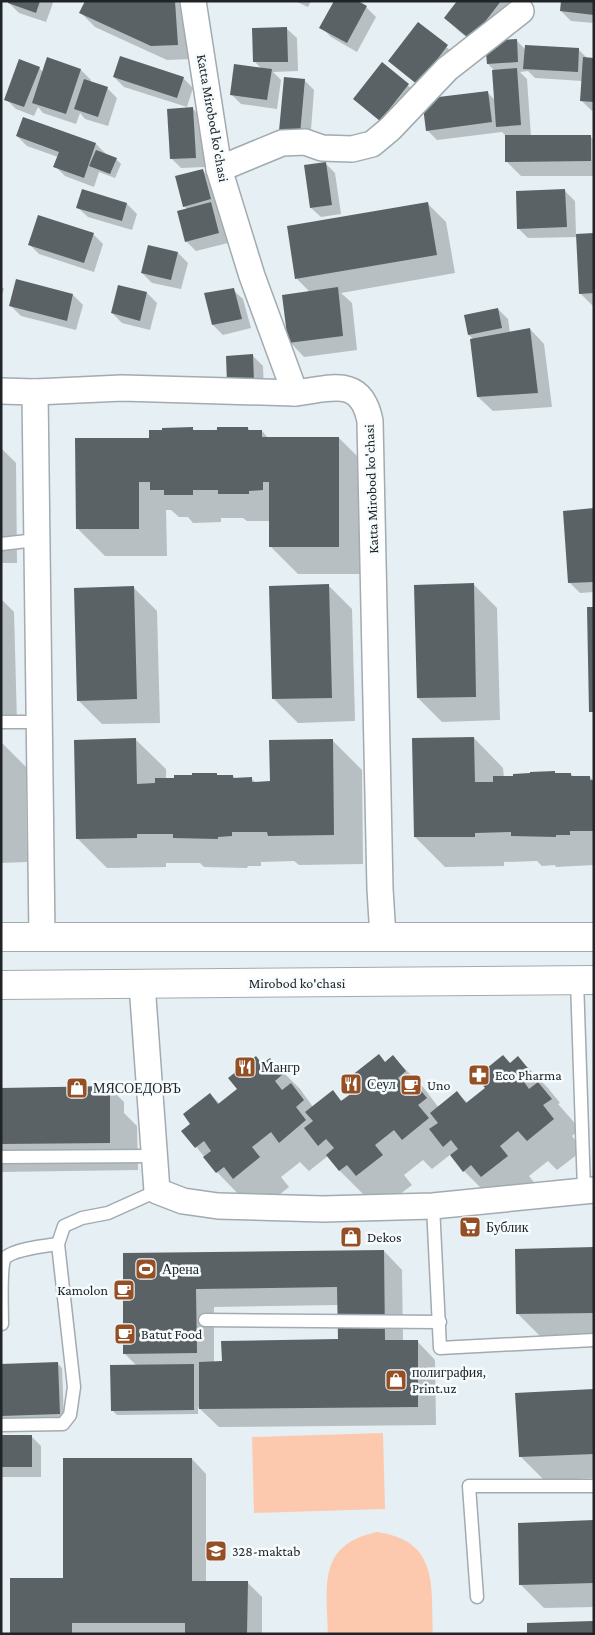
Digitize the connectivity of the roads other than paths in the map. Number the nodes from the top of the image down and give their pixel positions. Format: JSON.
{"nodes":[{"id":1,"x":193,"y":1,"type":"edge"},
{"id":2,"x":521,"y":11,"type":"dead end"},
{"id":3,"x":219,"y":169,"type":"junction"},
{"id":4,"x":1,"y":391,"type":"edge"},
{"id":5,"x":35,"y":392,"type":"junction"},
{"id":6,"x":295,"y":393,"type":"junction"},
{"id":7,"x":36,"y":540,"type":"junction"},
{"id":8,"x":1,"y":544,"type":"edge"},
{"id":9,"x":1,"y":722,"type":"edge"},
{"id":10,"x":39,"y":722,"type":"junction"},
{"id":11,"x":1,"y":937,"type":"edge"},
{"id":12,"x":42,"y":937,"type":"junction"},
{"id":13,"x":383,"y":937,"type":"junction"},
{"id":14,"x":594,"y":937,"type":"edge"},
{"id":15,"x":585,"y":980,"type":"edge"},
{"id":16,"x":142,"y":984,"type":"junction"},
{"id":17,"x":1,"y":985,"type":"edge"},
{"id":18,"x":153,"y":1156,"type":"junction"},
{"id":19,"x":1,"y":1157,"type":"edge"},
{"id":20,"x":589,"y":1190,"type":"edge"},
{"id":21,"x":157,"y":1191,"type":"junction"},
{"id":22,"x":433,"y":1206,"type":"junction"},
{"id":23,"x":58,"y":1244,"type":"junction"},
{"id":24,"x":205,"y":1320,"type":"dead end"},
{"id":25,"x":440,"y":1322,"type":"junction"},
{"id":26,"x":2,"y":1324,"type":"edge"},
{"id":27,"x":594,"y":1340,"type":"edge"},
{"id":28,"x":1,"y":1425,"type":"edge"},
{"id":29,"x":594,"y":1486,"type":"edge"},
{"id":30,"x":477,"y":1597,"type":"dead end"}],
"edges":[{"from":1,"to":3,"type":"street","name":"Katta Mirobod ko'chasi"},
{"from":2,"to":3,"type":"street"},
{"from":3,"to":6,"type":"street","name":"Katta Mirobod ko'chasi"},
{"from":4,"to":5,"type":"street"},
{"from":5,"to":6,"type":"street"},
{"from":5,"to":7,"type":"street"},
{"from":6,"to":13,"type":"street","name":"Katta Mirobod ko'chasi"},
{"from":7,"to":8,"type":"lane"},
{"from":7,"to":10,"type":"street"},
{"from":9,"to":10,"type":"lane"},
{"from":10,"to":12,"type":"street"},
{"from":11,"to":12,"type":"main road"},
{"from":12,"to":13,"type":"main road"},
{"from":13,"to":14,"type":"main road"},
{"from":15,"to":16,"type":"main road","name":"Mirobod ko'chasi"},
{"from":15,"to":20,"type":"lane"},
{"from":16,"to":17,"type":"main road","name":"Mirobod ko'chasi"},
{"from":16,"to":18,"type":"street"},
{"from":18,"to":19,"type":"lane"},
{"from":18,"to":21,"type":"street"},
{"from":20,"to":22,"type":"street"},
{"from":21,"to":22,"type":"street"},
{"from":21,"to":23,"type":"lane"},
{"from":22,"to":25,"type":"lane"},
{"from":23,"to":26,"type":"lane"},
{"from":23,"to":28,"type":"lane"},
{"from":24,"to":25,"type":"lane"},
{"from":25,"to":27,"type":"lane"},
{"from":29,"to":30,"type":"lane"}]}
